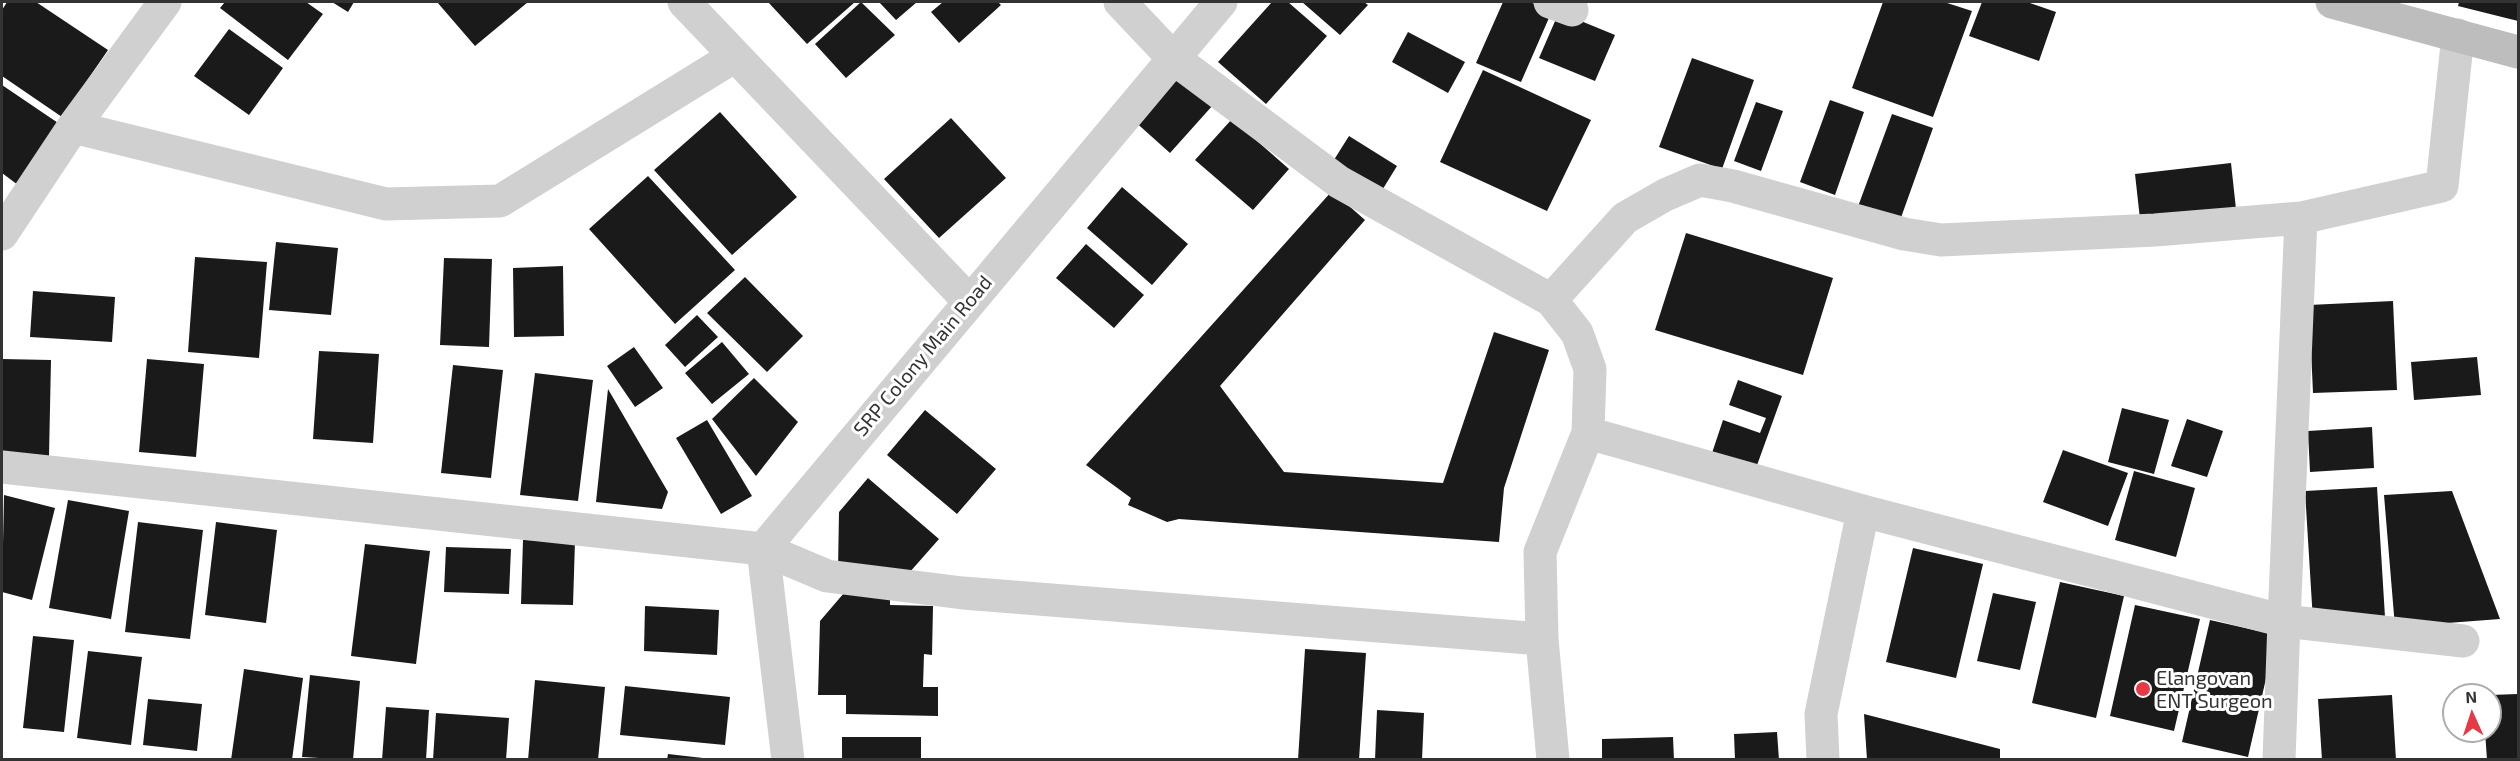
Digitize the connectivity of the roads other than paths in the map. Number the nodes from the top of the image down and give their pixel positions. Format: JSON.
{"nodes":[{"id":1,"x":165,"y":2,"type":"edge"},
{"id":2,"x":684,"y":2,"type":"edge"},
{"id":3,"x":1120,"y":2,"type":"edge"},
{"id":4,"x":1221,"y":2,"type":"edge"},
{"id":5,"x":2332,"y":2,"type":"edge"},
{"id":6,"x":2458,"y":35,"type":"junction"},
{"id":7,"x":2518,"y":52,"type":"edge"},
{"id":8,"x":735,"y":56,"type":"junction"},
{"id":9,"x":1173,"y":58,"type":"junction"},
{"id":10,"x":73,"y":127,"type":"junction"},
{"id":11,"x":2301,"y":218,"type":"junction"},
{"id":12,"x":2,"y":234,"type":"edge"},
{"id":13,"x":968,"y":300,"type":"junction"},
{"id":14,"x":1551,"y":300,"type":"junction"},
{"id":15,"x":1588,"y":433,"type":"junction"},
{"id":16,"x":2,"y":467,"type":"edge"},
{"id":17,"x":1863,"y":510,"type":"junction"},
{"id":18,"x":762,"y":549,"type":"junction"},
{"id":19,"x":2284,"y":621,"type":"junction"},
{"id":20,"x":1542,"y":639,"type":"junction"},
{"id":21,"x":2463,"y":641,"type":"dead end"},
{"id":22,"x":788,"y":759,"type":"edge"},
{"id":23,"x":1552,"y":759,"type":"edge"},
{"id":24,"x":1823,"y":759,"type":"edge"},
{"id":25,"x":2279,"y":759,"type":"edge"}],
"edges":[{"from":1,"to":10,"type":"street"},
{"from":2,"to":8,"type":"street"},
{"from":3,"to":9,"type":"street"},
{"from":4,"to":9,"type":"street","name":"SRP Colony Main Road"},
{"from":5,"to":6,"type":"main road"},
{"from":6,"to":7,"type":"main road"},
{"from":6,"to":11,"type":"street"},
{"from":8,"to":10,"type":"street"},
{"from":8,"to":13,"type":"street"},
{"from":9,"to":13,"type":"street","name":"SRP Colony Main Road"},
{"from":9,"to":14,"type":"street"},
{"from":10,"to":12,"type":"street"},
{"from":11,"to":14,"type":"street"},
{"from":11,"to":19,"type":"street"},
{"from":13,"to":18,"type":"street","name":"SRP Colony Main Road"},
{"from":14,"to":15,"type":"street"},
{"from":15,"to":17,"type":"street"},
{"from":15,"to":20,"type":"street"},
{"from":16,"to":18,"type":"street"},
{"from":17,"to":19,"type":"street"},
{"from":17,"to":24,"type":"street"},
{"from":18,"to":20,"type":"street"},
{"from":18,"to":22,"type":"street"},
{"from":19,"to":21,"type":"street"},
{"from":19,"to":25,"type":"street"},
{"from":20,"to":23,"type":"street"}]}
